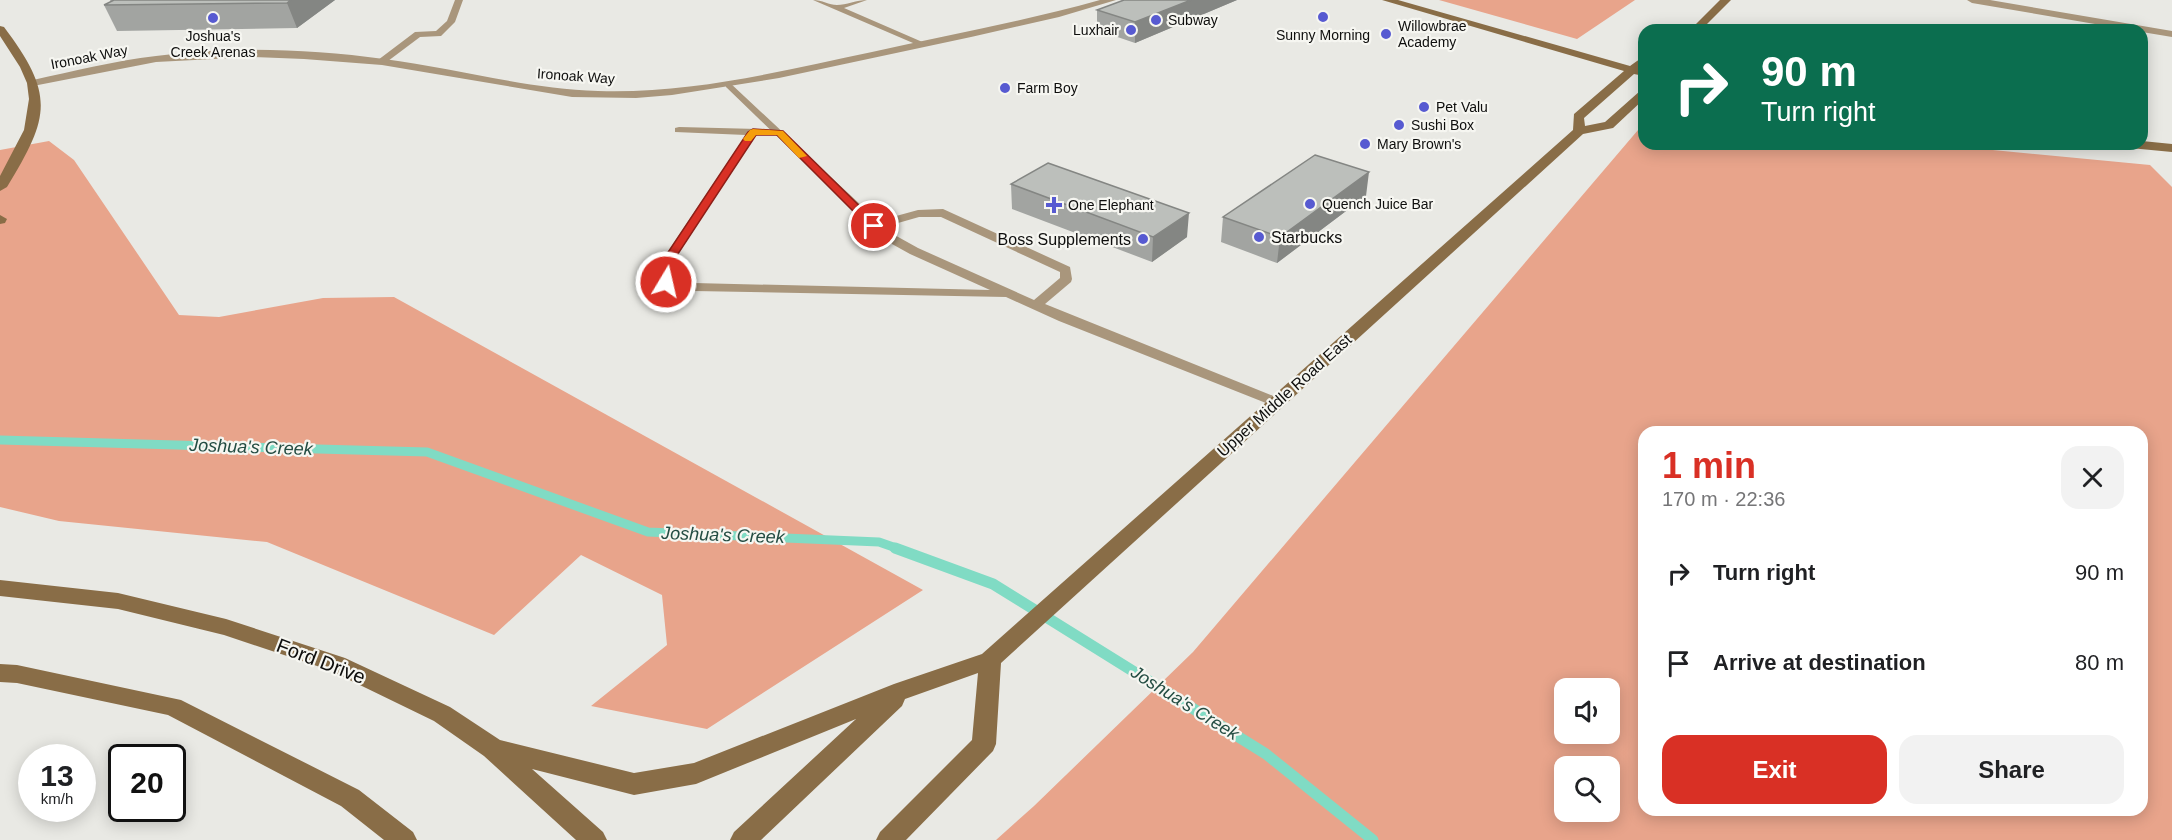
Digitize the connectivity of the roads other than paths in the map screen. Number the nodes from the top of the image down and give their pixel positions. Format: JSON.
{"nodes":[{"id":1,"x":459,"y":0,"type":"edge"},
{"id":2,"x":817,"y":0,"type":"edge"},
{"id":3,"x":863,"y":0,"type":"edge"},
{"id":4,"x":1106,"y":0,"type":"edge"},
{"id":5,"x":1387,"y":0,"type":"edge"},
{"id":6,"x":1726,"y":0,"type":"edge"},
{"id":7,"x":1972,"y":0,"type":"edge"},
{"id":8,"x":836,"y":8,"type":"junction"},
{"id":9,"x":1701,"y":24,"type":"edge"},
{"id":10,"x":2113,"y":24,"type":"edge"},
{"id":11,"x":0,"y":28,"type":"edge"},
{"id":12,"x":2148,"y":30,"type":"edge"},
{"id":13,"x":2172,"y":34,"type":"edge"},
{"id":14,"x":923,"y":44,"type":"junction"},
{"id":15,"x":381,"y":62,"type":"junction"},
{"id":16,"x":1638,"y":64,"type":"edge"},
{"id":17,"x":1632,"y":70,"type":"junction"},
{"id":18,"x":1638,"y":72,"type":"edge"},
{"id":19,"x":33,"y":83,"type":"junction"},
{"id":20,"x":729,"y":85,"type":"junction"},
{"id":21,"x":1638,"y":98,"type":"edge"},
{"id":22,"x":679,"y":130,"type":"dead end"},
{"id":23,"x":1579,"y":131,"type":"junction"},
{"id":24,"x":753,"y":132,"type":"junction"},
{"id":25,"x":779,"y":133,"type":"junction"},
{"id":26,"x":2148,"y":146,"type":"edge"},
{"id":27,"x":2172,"y":148,"type":"edge"},
{"id":28,"x":0,"y":187,"type":"edge"},
{"id":29,"x":874,"y":226,"type":"junction"},
{"id":30,"x":1009,"y":294,"type":"junction"},
{"id":31,"x":1035,"y":306,"type":"junction"},
{"id":32,"x":1276,"y":402,"type":"junction"},
{"id":33,"x":0,"y":588,"type":"edge"},
{"id":34,"x":998,"y":653,"type":"junction"},
{"id":35,"x":0,"y":673,"type":"edge"},
{"id":36,"x":902,"y":691,"type":"junction"},
{"id":37,"x":493,"y":749,"type":"junction"},
{"id":38,"x":404,"y":840,"type":"edge"},
{"id":39,"x":594,"y":840,"type":"edge"},
{"id":40,"x":743,"y":840,"type":"edge"},
{"id":41,"x":889,"y":840,"type":"edge"}],
"edges":[{"from":1,"to":15,"type":"lane"},
{"from":2,"to":8,"type":"lane"},
{"from":3,"to":8,"type":"lane"},
{"from":4,"to":14,"type":"street","name":"Ironoak Way"},
{"from":5,"to":17,"type":"main road"},
{"from":6,"to":9,"type":"main road"},
{"from":7,"to":10,"type":"street"},
{"from":8,"to":14,"type":"lane"},
{"from":11,"to":19,"type":"main road"},
{"from":12,"to":13,"type":"street"},
{"from":14,"to":20,"type":"street","name":"Ironoak Way"},
{"from":15,"to":19,"type":"street","name":"Ironoak Way"},
{"from":15,"to":20,"type":"street","name":"Ironoak Way"},
{"from":16,"to":17,"type":"main road","name":"Upper Middle Road East"},
{"from":17,"to":18,"type":"main road"},
{"from":17,"to":23,"type":"main road","name":"Upper Middle Road East"},
{"from":19,"to":28,"type":"main road"},
{"from":20,"to":25,"type":"lane"},
{"from":21,"to":23,"type":"main road"},
{"from":22,"to":24,"type":"lane"},
{"from":23,"to":32,"type":"main road","name":"Upper Middle Road East"},
{"from":24,"to":25,"type":"lane"},
{"from":24,"to":30,"type":"lane"},
{"from":25,"to":29,"type":"lane"},
{"from":26,"to":27,"type":"main road"},
{"from":29,"to":30,"type":"lane"},
{"from":29,"to":31,"type":"lane"},
{"from":30,"to":31,"type":"lane"},
{"from":31,"to":32,"type":"lane"},
{"from":32,"to":34,"type":"main road","name":"Upper Middle Road East"},
{"from":33,"to":37,"type":"main road","name":"Ford Drive"},
{"from":34,"to":36,"type":"main road","name":"Upper Middle Road East"},
{"from":34,"to":41,"type":"main road"},
{"from":35,"to":38,"type":"main road"},
{"from":36,"to":37,"type":"main road"},
{"from":36,"to":40,"type":"main road","name":"Upper Middle Road East"},
{"from":37,"to":39,"type":"main road","name":"Ford Drive"}]}
